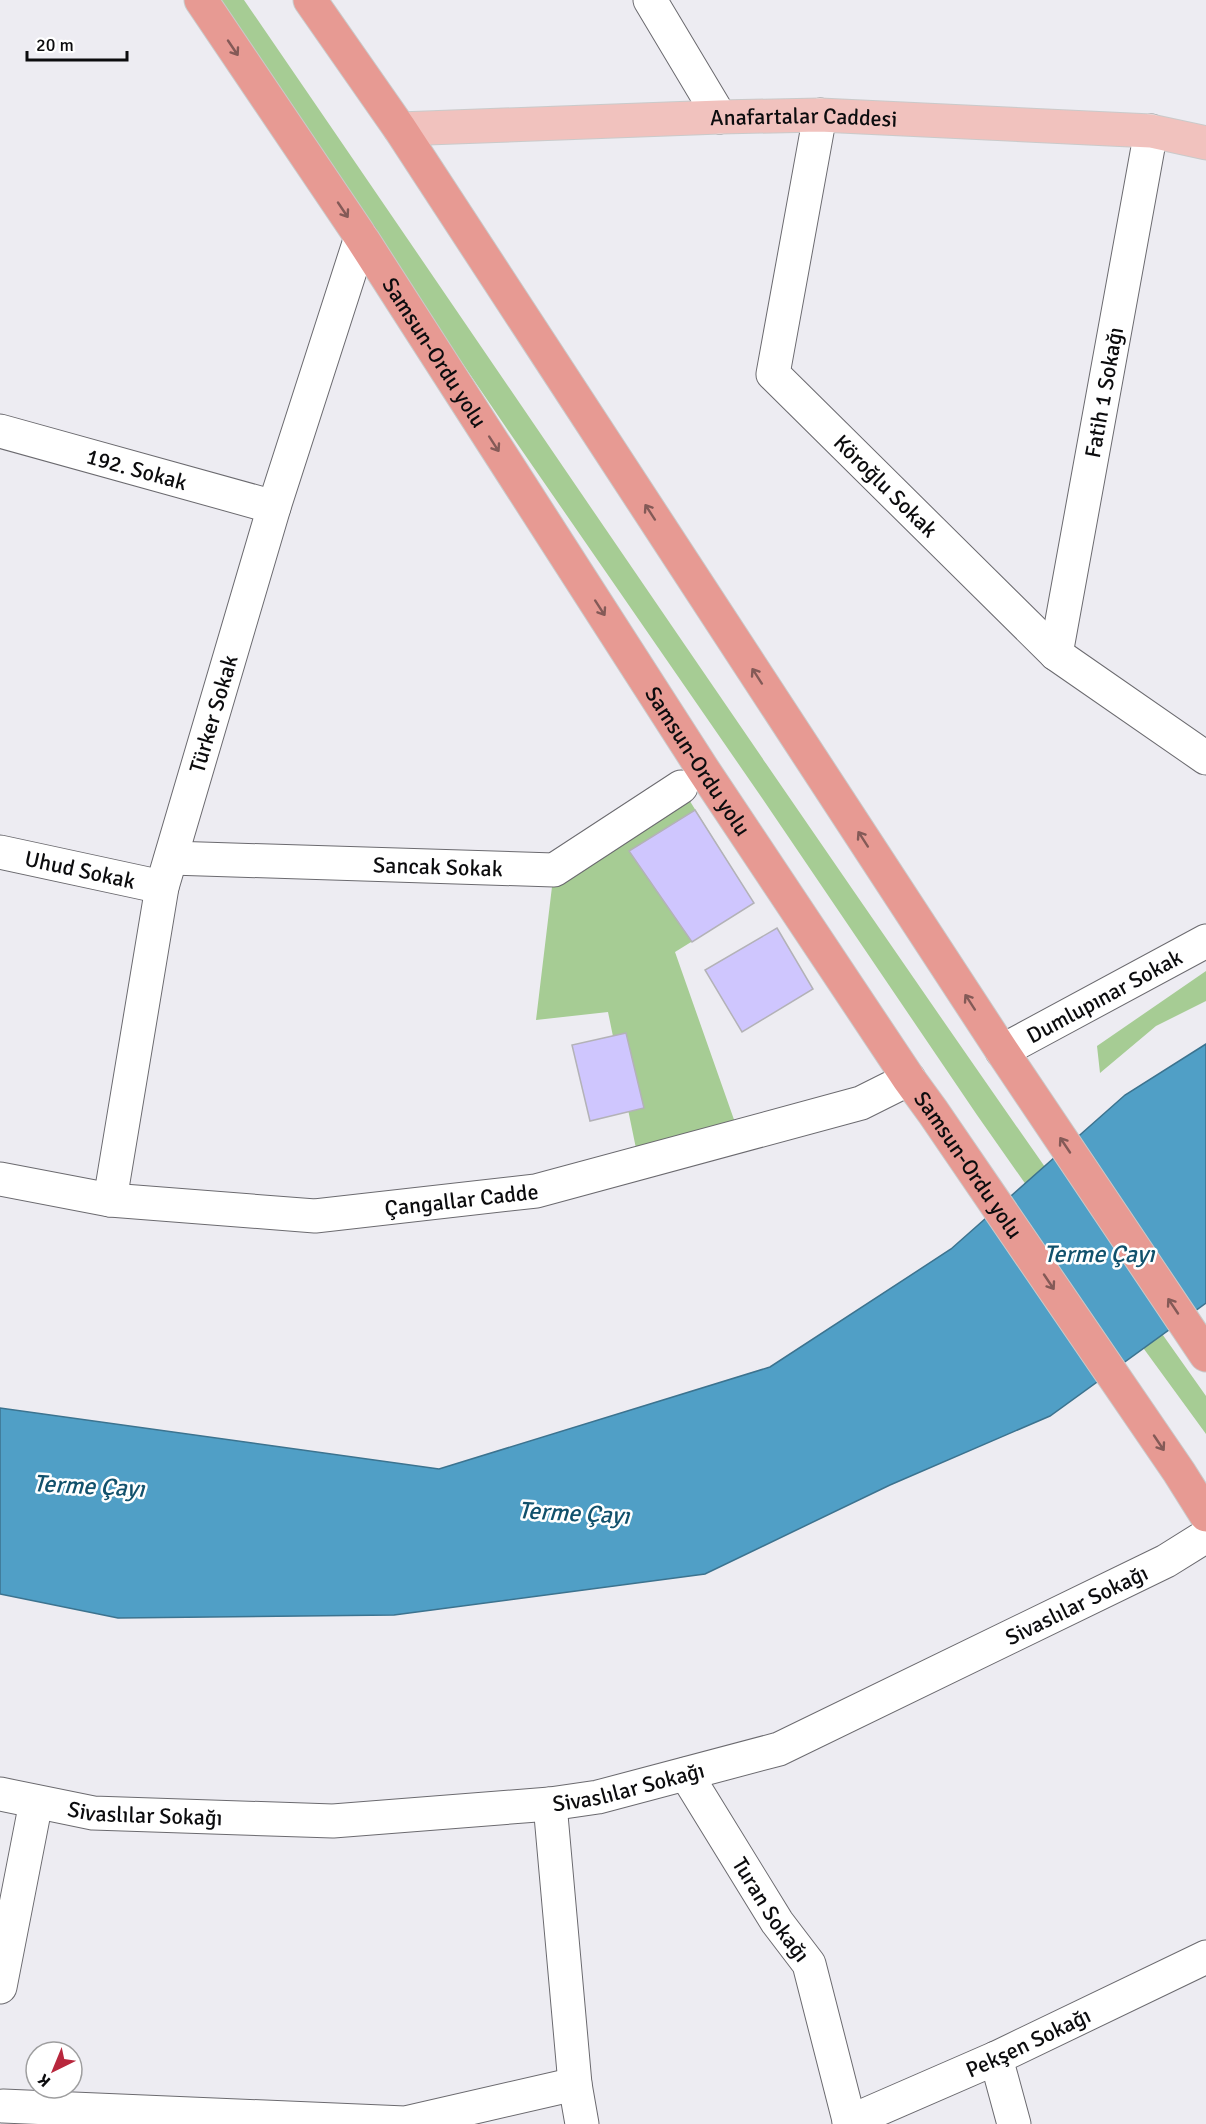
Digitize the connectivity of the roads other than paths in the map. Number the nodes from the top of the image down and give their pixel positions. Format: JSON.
{"nodes":[{"id":1,"x":201,"y":0,"type":"edge"},
{"id":2,"x":310,"y":0,"type":"edge"},
{"id":3,"x":650,"y":0,"type":"edge"},
{"id":4,"x":820,"y":115,"type":"junction"},
{"id":5,"x":720,"y":117,"type":"junction"},
{"id":6,"x":400,"y":129,"type":"junction"},
{"id":7,"x":1150,"y":131,"type":"junction"},
{"id":8,"x":1206,"y":143,"type":"edge"},
{"id":9,"x":361,"y":237,"type":"junction"},
{"id":10,"x":0,"y":431,"type":"edge"},
{"id":11,"x":274,"y":507,"type":"junction"},
{"id":12,"x":1056,"y":654,"type":"junction"},
{"id":13,"x":1206,"y":758,"type":"edge"},
{"id":14,"x":681,"y":787,"type":"dead end"},
{"id":15,"x":0,"y":852,"type":"edge"},
{"id":16,"x":166,"y":872,"type":"junction"},
{"id":17,"x":1206,"y":941,"type":"edge"},
{"id":18,"x":1002,"y":1051,"type":"junction"},
{"id":19,"x":909,"y":1079,"type":"junction"},
{"id":20,"x":0,"y":1179,"type":"edge"},
{"id":21,"x":110,"y":1200,"type":"junction"},
{"id":22,"x":1206,"y":1355,"type":"edge"},
{"id":23,"x":1206,"y":1515,"type":"edge"},
{"id":24,"x":1206,"y":1536,"type":"edge"},
{"id":25,"x":686,"y":1774,"type":"junction"},
{"id":26,"x":0,"y":1794,"type":"edge"},
{"id":27,"x":36,"y":1802,"type":"junction"},
{"id":28,"x":550,"y":1804,"type":"junction"},
{"id":29,"x":1206,"y":1957,"type":"edge"},
{"id":30,"x":0,"y":1987,"type":"edge"},
{"id":31,"x":996,"y":2058,"type":"junction"},
{"id":32,"x":575,"y":2084,"type":"junction"},
{"id":33,"x":4,"y":2105,"type":"edge"},
{"id":34,"x":850,"y":2123,"type":"edge"},
{"id":35,"x":582,"y":2124,"type":"edge"},
{"id":36,"x":1014,"y":2124,"type":"edge"}],
"edges":[{"from":1,"to":9,"type":"highway","name":"Samsun-Ordu yolu","one_way":true},
{"from":2,"to":6,"type":"highway"},
{"from":3,"to":5,"type":"street"},
{"from":4,"to":5,"type":"main road","name":"Anafartalar Caddesi"},
{"from":4,"to":7,"type":"main road","name":"Anafartalar Caddesi"},
{"from":4,"to":12,"type":"street","name":"Köroğlu Sokak"},
{"from":5,"to":6,"type":"main road","name":"Anafartalar Caddesi"},
{"from":18,"to":6,"type":"highway","one_way":true},
{"from":7,"to":8,"type":"main road","name":"Anafartalar Caddesi"},
{"from":7,"to":12,"type":"street","name":"Fatih 1 Sokağı"},
{"from":9,"to":11,"type":"street","name":"Türker Sokak"},
{"from":9,"to":19,"type":"highway","name":"Samsun-Ordu yolu","one_way":true},
{"from":10,"to":11,"type":"street","name":"192. Sokak"},
{"from":11,"to":16,"type":"street","name":"Türker Sokak"},
{"from":12,"to":13,"type":"street","name":"Köroğlu Sokak"},
{"from":14,"to":16,"type":"street","name":"Sancak Sokak"},
{"from":15,"to":16,"type":"street","name":"Uhud Sokak"},
{"from":16,"to":21,"type":"street","name":"Türker Sokak"},
{"from":17,"to":18,"type":"street","name":"Dumlupınar Sokak"},
{"from":22,"to":18,"type":"highway","one_way":true},
{"from":19,"to":21,"type":"street","name":"Çangallar Cadde"},
{"from":19,"to":23,"type":"highway","name":"Samsun-Ordu yolu","one_way":true},
{"from":20,"to":21,"type":"street","name":"Çangallar Cadde"},
{"from":24,"to":25,"type":"street","name":"Sivaslılar Sokağı"},
{"from":25,"to":28,"type":"street","name":"Sivaslılar Sokağı"},
{"from":25,"to":34,"type":"street","name":"Turan Sokağı"},
{"from":26,"to":27,"type":"street","name":"Sivaslılar Sokağı"},
{"from":27,"to":28,"type":"street","name":"Sivaslılar Sokağı"},
{"from":27,"to":30,"type":"street"},
{"from":28,"to":32,"type":"street"},
{"from":29,"to":31,"type":"street","name":"Pekşen Sokağı"},
{"from":31,"to":34,"type":"street","name":"Pekşen Sokağı"},
{"from":31,"to":36,"type":"street"},
{"from":32,"to":33,"type":"street"},
{"from":32,"to":35,"type":"street"}]}
